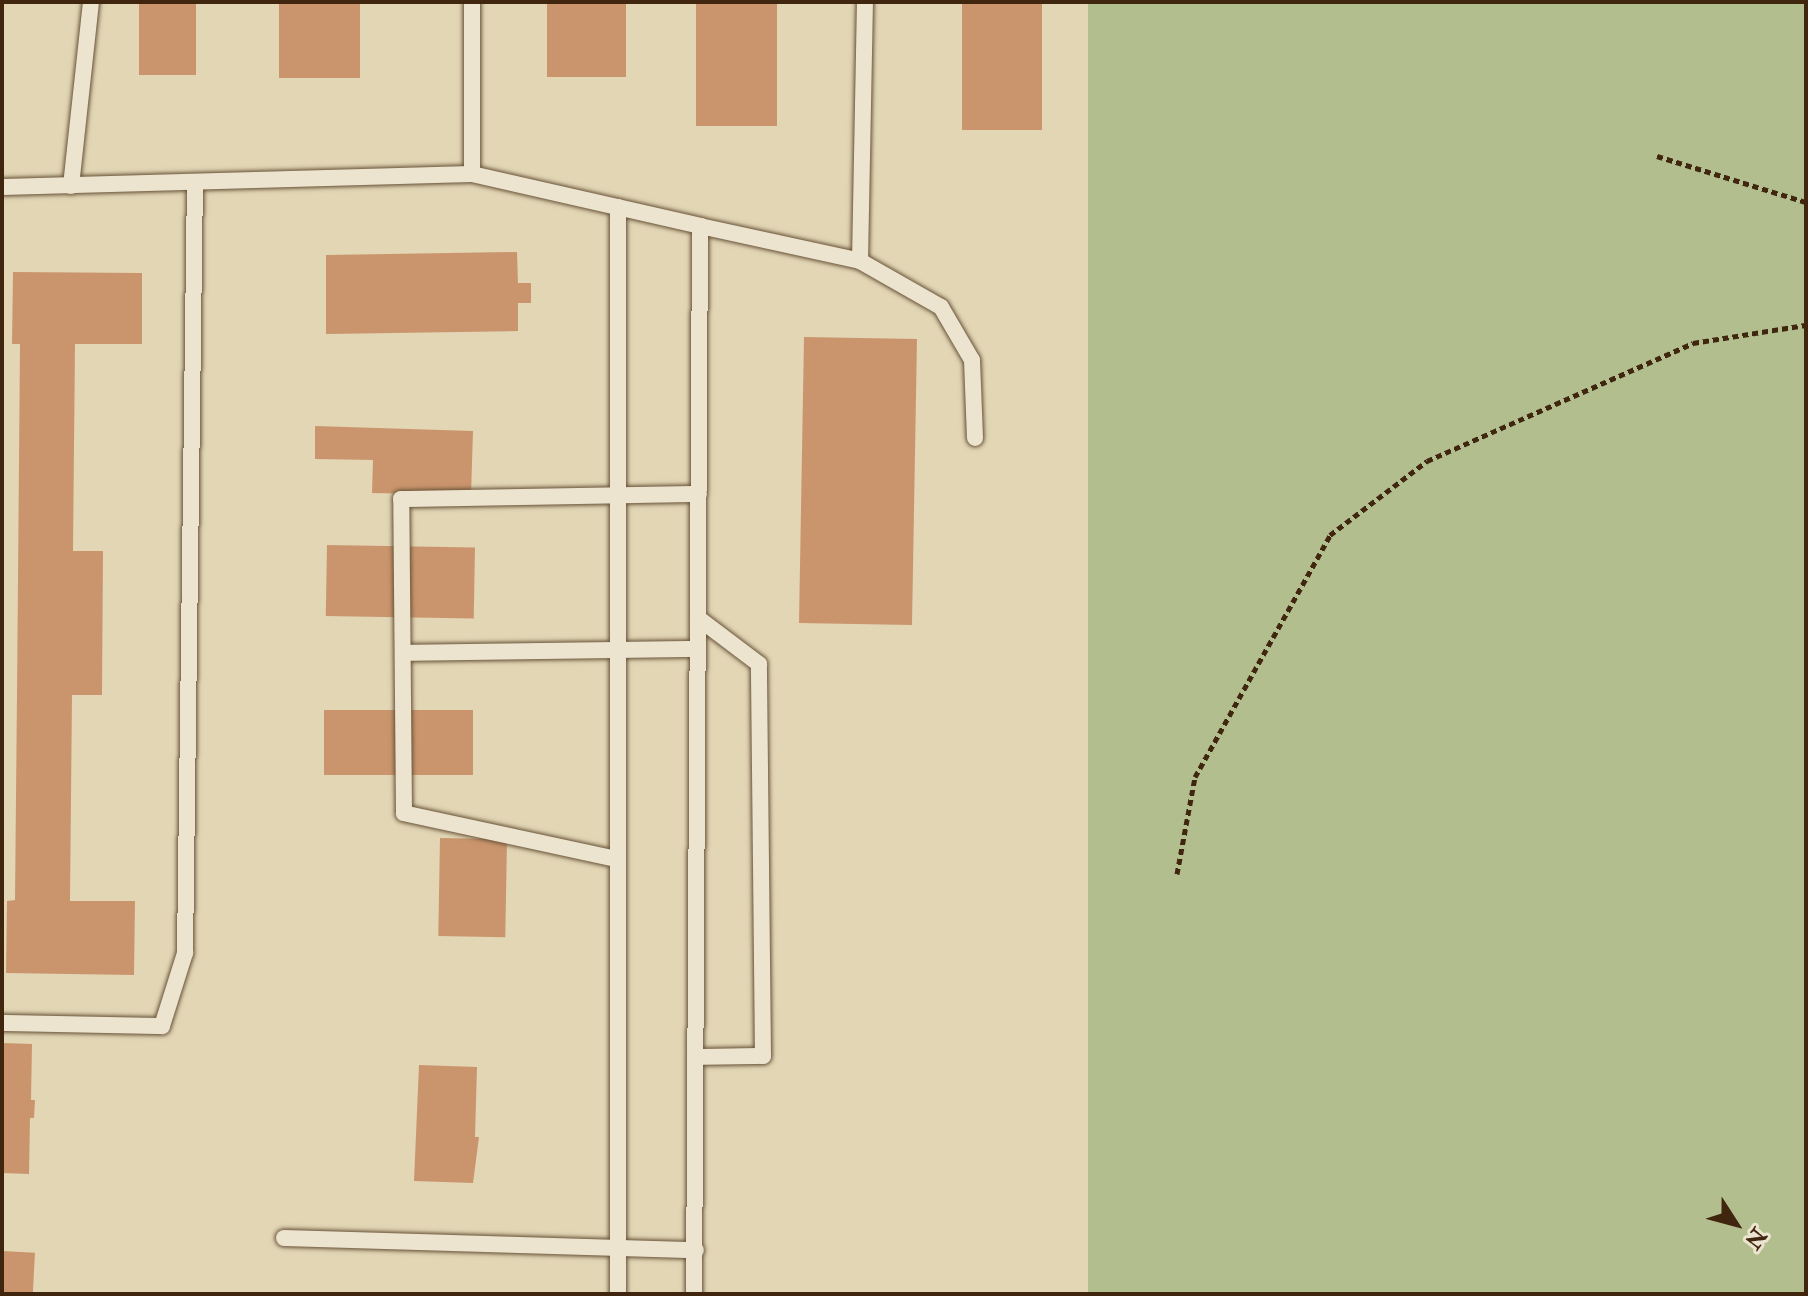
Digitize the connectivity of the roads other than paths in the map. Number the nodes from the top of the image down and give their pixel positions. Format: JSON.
{"nodes":[{"id":1,"x":91,"y":2,"type":"edge"},
{"id":2,"x":472,"y":2,"type":"edge"},
{"id":3,"x":865,"y":2,"type":"edge"},
{"id":4,"x":472,"y":174,"type":"junction"},
{"id":5,"x":195,"y":182,"type":"junction"},
{"id":6,"x":71,"y":186,"type":"junction"},
{"id":7,"x":2,"y":187,"type":"edge"},
{"id":8,"x":618,"y":207,"type":"junction"},
{"id":9,"x":700,"y":226,"type":"junction"},
{"id":10,"x":860,"y":261,"type":"junction"},
{"id":11,"x":975,"y":438,"type":"dead end"},
{"id":12,"x":617,"y":493,"type":"junction"},
{"id":13,"x":699,"y":494,"type":"junction"},
{"id":14,"x":698,"y":618,"type":"junction"},
{"id":15,"x":617,"y":648,"type":"junction"},
{"id":16,"x":698,"y":649,"type":"junction"},
{"id":17,"x":403,"y":653,"type":"junction"},
{"id":18,"x":616,"y":859,"type":"junction"},
{"id":19,"x":2,"y":1023,"type":"edge"},
{"id":20,"x":696,"y":1057,"type":"junction"},
{"id":21,"x":284,"y":1238,"type":"dead end"},
{"id":22,"x":620,"y":1247,"type":"junction"},
{"id":23,"x":696,"y":1250,"type":"junction"},
{"id":24,"x":618,"y":1294,"type":"edge"},
{"id":25,"x":694,"y":1294,"type":"edge"}],
"edges":[{"from":1,"to":6,"type":"lane"},
{"from":2,"to":4,"type":"lane"},
{"from":3,"to":10,"type":"lane"},
{"from":4,"to":5,"type":"lane"},
{"from":4,"to":8,"type":"lane"},
{"from":5,"to":6,"type":"lane"},
{"from":5,"to":19,"type":"lane"},
{"from":6,"to":7,"type":"lane"},
{"from":8,"to":9,"type":"lane"},
{"from":8,"to":12,"type":"lane"},
{"from":9,"to":10,"type":"lane"},
{"from":9,"to":13,"type":"lane"},
{"from":10,"to":11,"type":"lane"},
{"from":12,"to":13,"type":"lane"},
{"from":12,"to":15,"type":"lane"},
{"from":12,"to":17,"type":"lane"},
{"from":13,"to":14,"type":"lane"},
{"from":14,"to":16,"type":"lane"},
{"from":14,"to":20,"type":"lane"},
{"from":15,"to":16,"type":"lane"},
{"from":15,"to":17,"type":"lane"},
{"from":15,"to":18,"type":"lane"},
{"from":16,"to":20,"type":"lane"},
{"from":17,"to":18,"type":"lane"},
{"from":18,"to":22,"type":"lane"},
{"from":20,"to":23,"type":"lane"},
{"from":21,"to":22,"type":"lane"},
{"from":22,"to":23,"type":"lane"},
{"from":22,"to":24,"type":"lane"},
{"from":23,"to":25,"type":"lane"}]}
